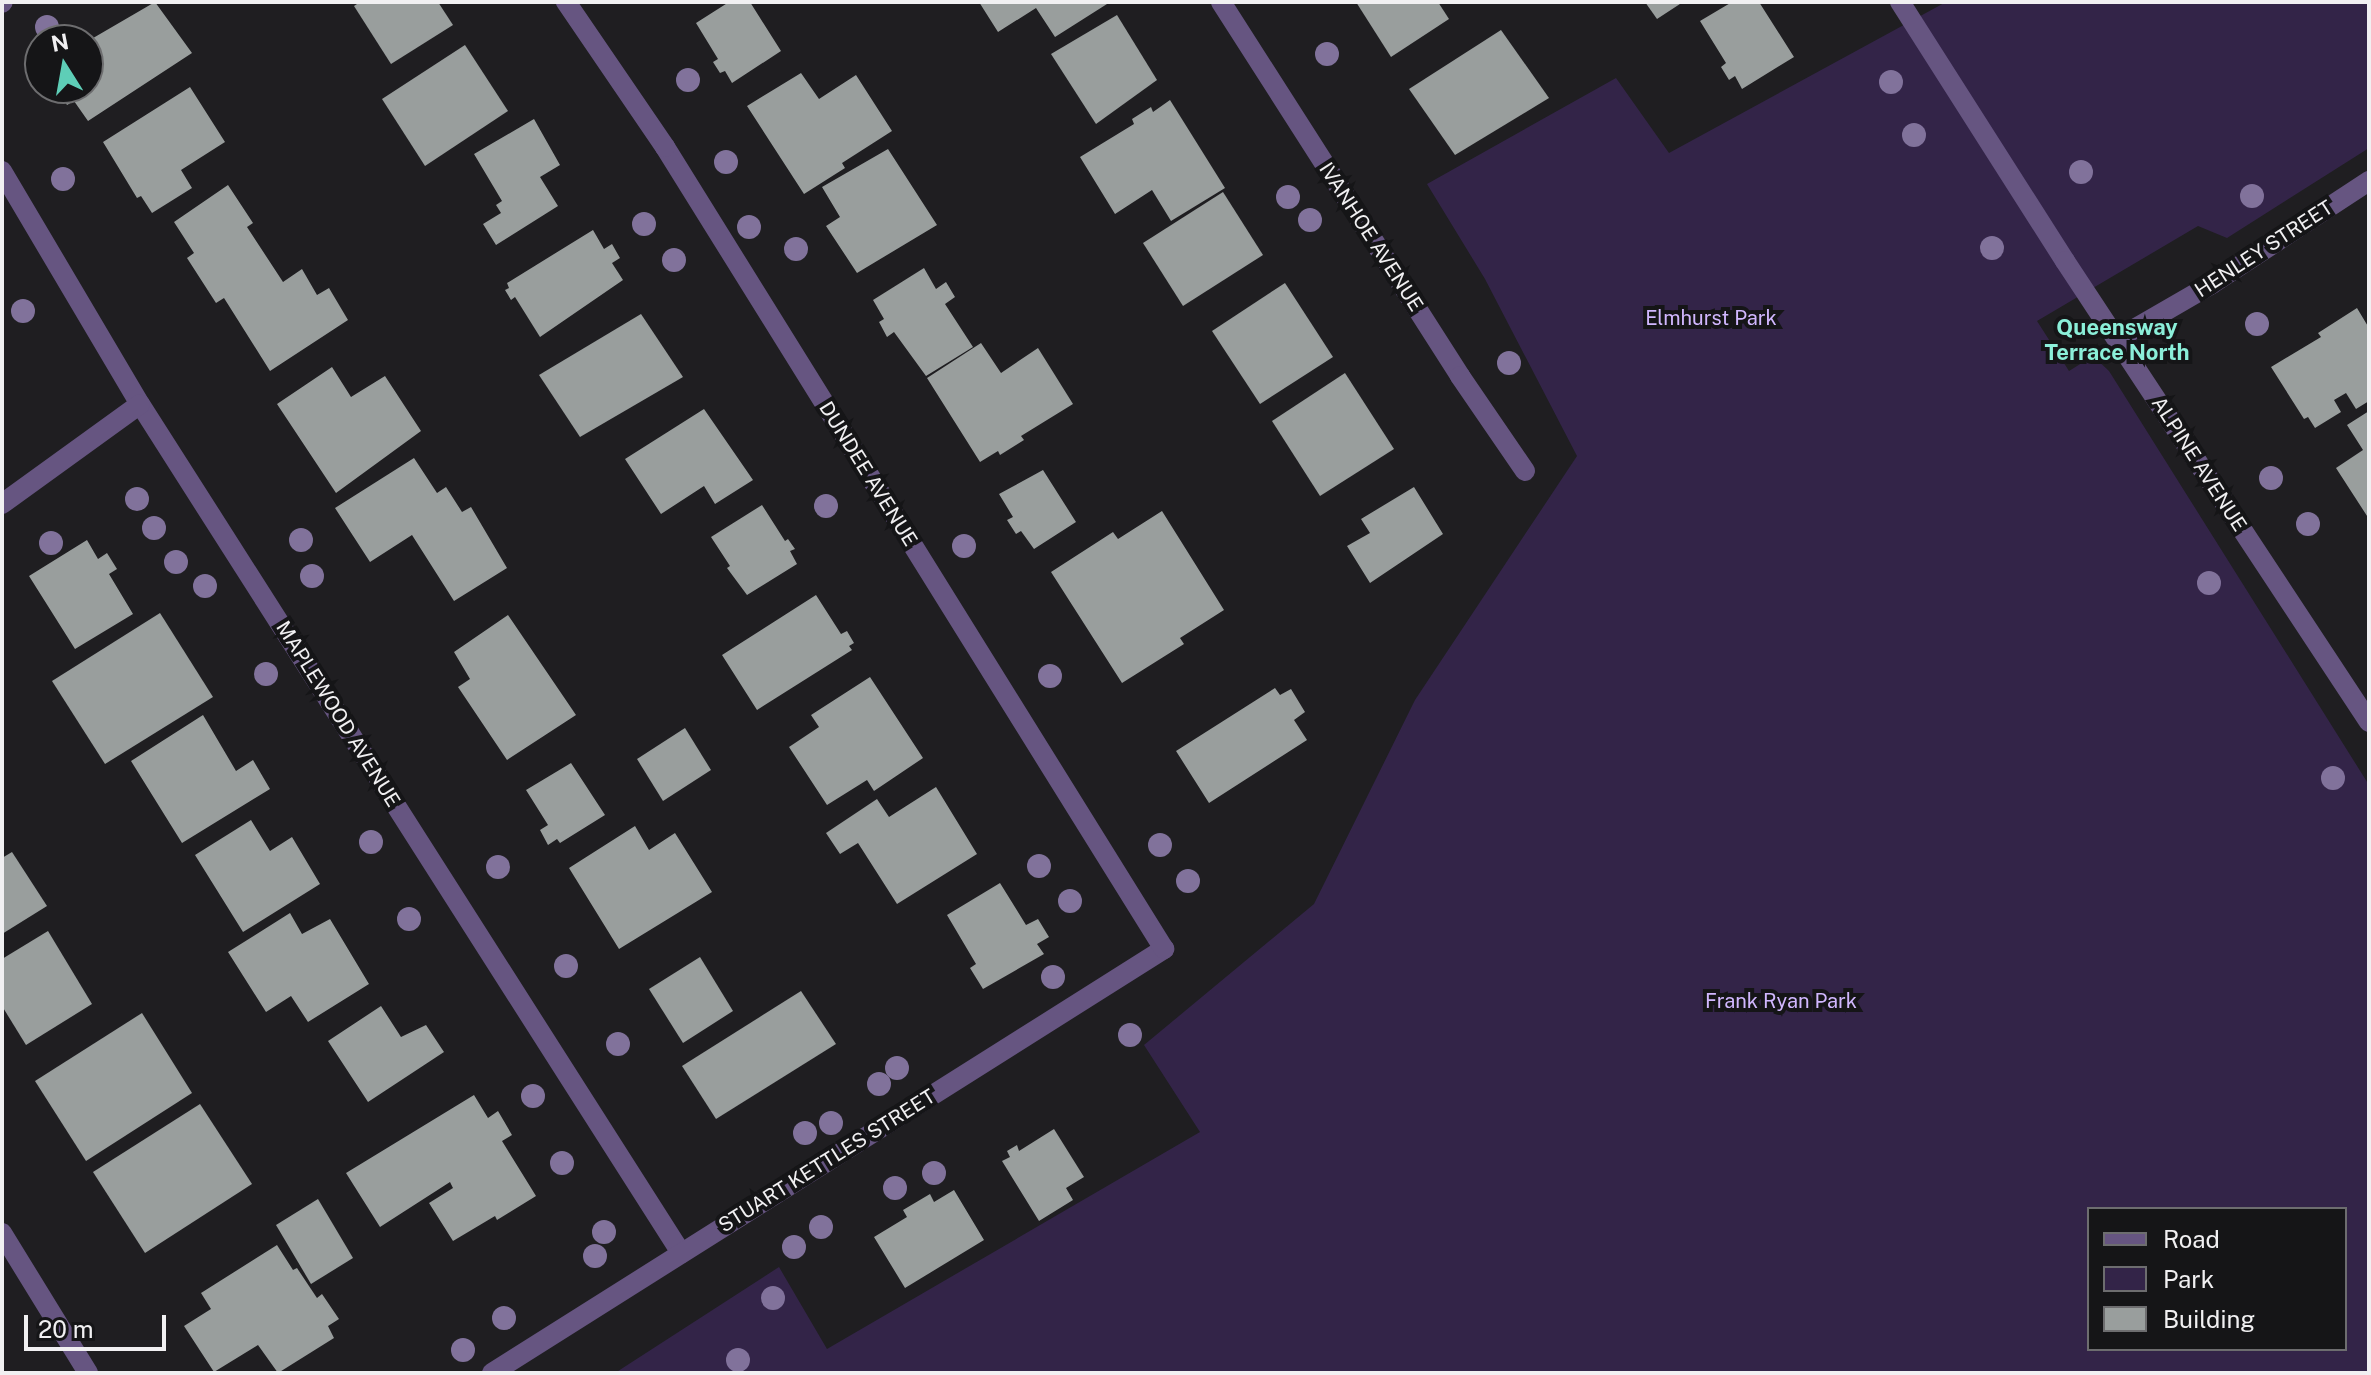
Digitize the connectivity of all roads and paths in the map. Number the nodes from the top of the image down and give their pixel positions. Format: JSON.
{"nodes":[{"id":1,"x":566,"y":2,"type":"edge"},
{"id":2,"x":1221,"y":2,"type":"edge"},
{"id":3,"x":1900,"y":2,"type":"edge"},
{"id":4,"x":2,"y":171,"type":"edge"},
{"id":5,"x":2369,"y":181,"type":"edge"},
{"id":6,"x":2117,"y":339,"type":"junction"},
{"id":7,"x":140,"y":404,"type":"junction"},
{"id":8,"x":1525,"y":471,"type":"dead end"},
{"id":9,"x":2,"y":504,"type":"edge"},
{"id":10,"x":2369,"y":722,"type":"edge"},
{"id":11,"x":1164,"y":949,"type":"joint"},
{"id":12,"x":2,"y":1233,"type":"edge"},
{"id":13,"x":681,"y":1253,"type":"junction"},
{"id":14,"x":88,"y":1373,"type":"edge"},
{"id":15,"x":492,"y":1373,"type":"edge"}],
"edges":[{"from":1,"to":11,"type":"street","name":"DUNDEE AVENUE"},
{"from":2,"to":8,"type":"street","name":"IVANHOE AVENUE"},
{"from":3,"to":6,"type":"street","name":"ALPINE AVENUE"},
{"from":4,"to":7,"type":"street","name":"MAPLEWOOD AVENUE"},
{"from":5,"to":6,"type":"street","name":"HENLEY STREET"},
{"from":6,"to":10,"type":"street","name":"ALPINE AVENUE"},
{"from":7,"to":9,"type":"street"},
{"from":7,"to":13,"type":"street","name":"MAPLEWOOD AVENUE"},
{"from":11,"to":13,"type":"street","name":"STUART KETTLES STREET"},
{"from":12,"to":14,"type":"street"},
{"from":13,"to":15,"type":"street","name":"STUART KETTLES STREET"}]}
